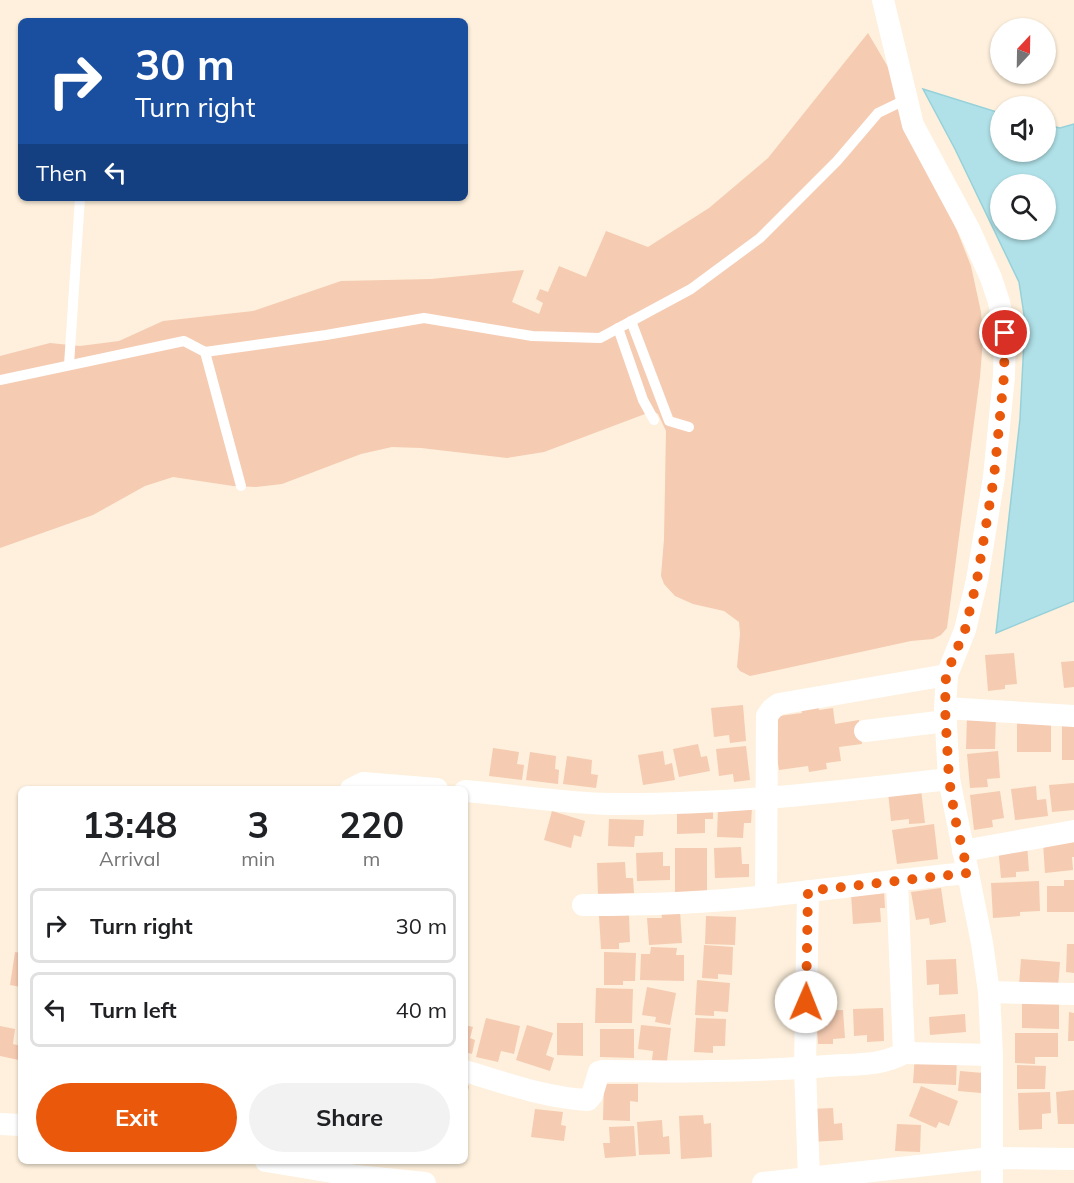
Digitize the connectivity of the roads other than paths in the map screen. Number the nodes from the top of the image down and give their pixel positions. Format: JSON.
{"nodes":[{"id":1,"x":883,"y":0,"type":"edge"},
{"id":2,"x":907,"y":99,"type":"junction"},
{"id":3,"x":80,"y":201,"type":"edge"},
{"id":4,"x":631,"y":321,"type":"junction"},
{"id":5,"x":618,"y":328,"type":"junction"},
{"id":6,"x":205,"y":352,"type":"junction"},
{"id":7,"x":69,"y":365,"type":"junction"},
{"id":8,"x":0,"y":380,"type":"edge"},
{"id":9,"x":654,"y":420,"type":"dead end"},
{"id":10,"x":689,"y":427,"type":"dead end"},
{"id":11,"x":241,"y":486,"type":"dead end"},
{"id":12,"x":946,"y":675,"type":"junction"},
{"id":13,"x":945,"y":714,"type":"junction"},
{"id":14,"x":1074,"y":716,"type":"edge"},
{"id":15,"x":865,"y":732,"type":"dead end"},
{"id":16,"x":949,"y":779,"type":"junction"},
{"id":17,"x":357,"y":786,"type":"edge"},
{"id":18,"x":400,"y":786,"type":"edge"},
{"id":19,"x":468,"y":791,"type":"edge"},
{"id":20,"x":766,"y":797,"type":"junction"},
{"id":21,"x":1074,"y":831,"type":"edge"},
{"id":22,"x":963,"y":851,"type":"junction"},
{"id":23,"x":968,"y":873,"type":"junction"},
{"id":24,"x":897,"y":880,"type":"junction"},
{"id":25,"x":808,"y":891,"type":"junction"},
{"id":26,"x":766,"y":896,"type":"junction"},
{"id":27,"x":583,"y":905,"type":"dead end"},
{"id":28,"x":989,"y":992,"type":"junction"},
{"id":29,"x":1074,"y":994,"type":"edge"},
{"id":30,"x":904,"y":1053,"type":"junction"},
{"id":31,"x":992,"y":1055,"type":"junction"},
{"id":32,"x":805,"y":1068,"type":"junction"},
{"id":33,"x":468,"y":1072,"type":"edge"},
{"id":34,"x":0,"y":1124,"type":"edge"},
{"id":35,"x":18,"y":1125,"type":"edge"},
{"id":36,"x":991,"y":1158,"type":"junction"},
{"id":37,"x":1074,"y":1159,"type":"edge"},
{"id":38,"x":284,"y":1164,"type":"edge"},
{"id":39,"x":809,"y":1179,"type":"junction"},
{"id":40,"x":425,"y":1183,"type":"edge"},
{"id":41,"x":763,"y":1183,"type":"edge"},
{"id":42,"x":992,"y":1183,"type":"edge"}],
"edges":[{"from":1,"to":2,"type":"street"},
{"from":2,"to":4,"type":"lane"},
{"from":2,"to":12,"type":"street"},
{"from":3,"to":7,"type":"lane"},
{"from":4,"to":5,"type":"lane"},
{"from":4,"to":10,"type":"lane"},
{"from":5,"to":6,"type":"lane"},
{"from":5,"to":9,"type":"lane"},
{"from":6,"to":7,"type":"lane"},
{"from":6,"to":11,"type":"lane"},
{"from":7,"to":8,"type":"lane"},
{"from":12,"to":13,"type":"street"},
{"from":12,"to":20,"type":"street"},
{"from":13,"to":14,"type":"street"},
{"from":13,"to":15,"type":"street"},
{"from":13,"to":16,"type":"street"},
{"from":16,"to":20,"type":"street"},
{"from":16,"to":22,"type":"street"},
{"from":17,"to":18,"type":"street"},
{"from":19,"to":20,"type":"street"},
{"from":20,"to":26,"type":"street"},
{"from":21,"to":22,"type":"street"},
{"from":22,"to":23,"type":"street"},
{"from":23,"to":24,"type":"street"},
{"from":23,"to":28,"type":"street"},
{"from":24,"to":25,"type":"street"},
{"from":24,"to":30,"type":"street"},
{"from":25,"to":26,"type":"street"},
{"from":25,"to":32,"type":"street"},
{"from":26,"to":27,"type":"street"},
{"from":28,"to":29,"type":"street"},
{"from":28,"to":31,"type":"street"},
{"from":30,"to":31,"type":"street"},
{"from":30,"to":32,"type":"street"},
{"from":31,"to":36,"type":"street"},
{"from":32,"to":33,"type":"street"},
{"from":32,"to":39,"type":"street"},
{"from":34,"to":35,"type":"street"},
{"from":36,"to":37,"type":"street"},
{"from":36,"to":39,"type":"street"},
{"from":36,"to":42,"type":"street"},
{"from":38,"to":40,"type":"street"},
{"from":39,"to":41,"type":"street"}]}
